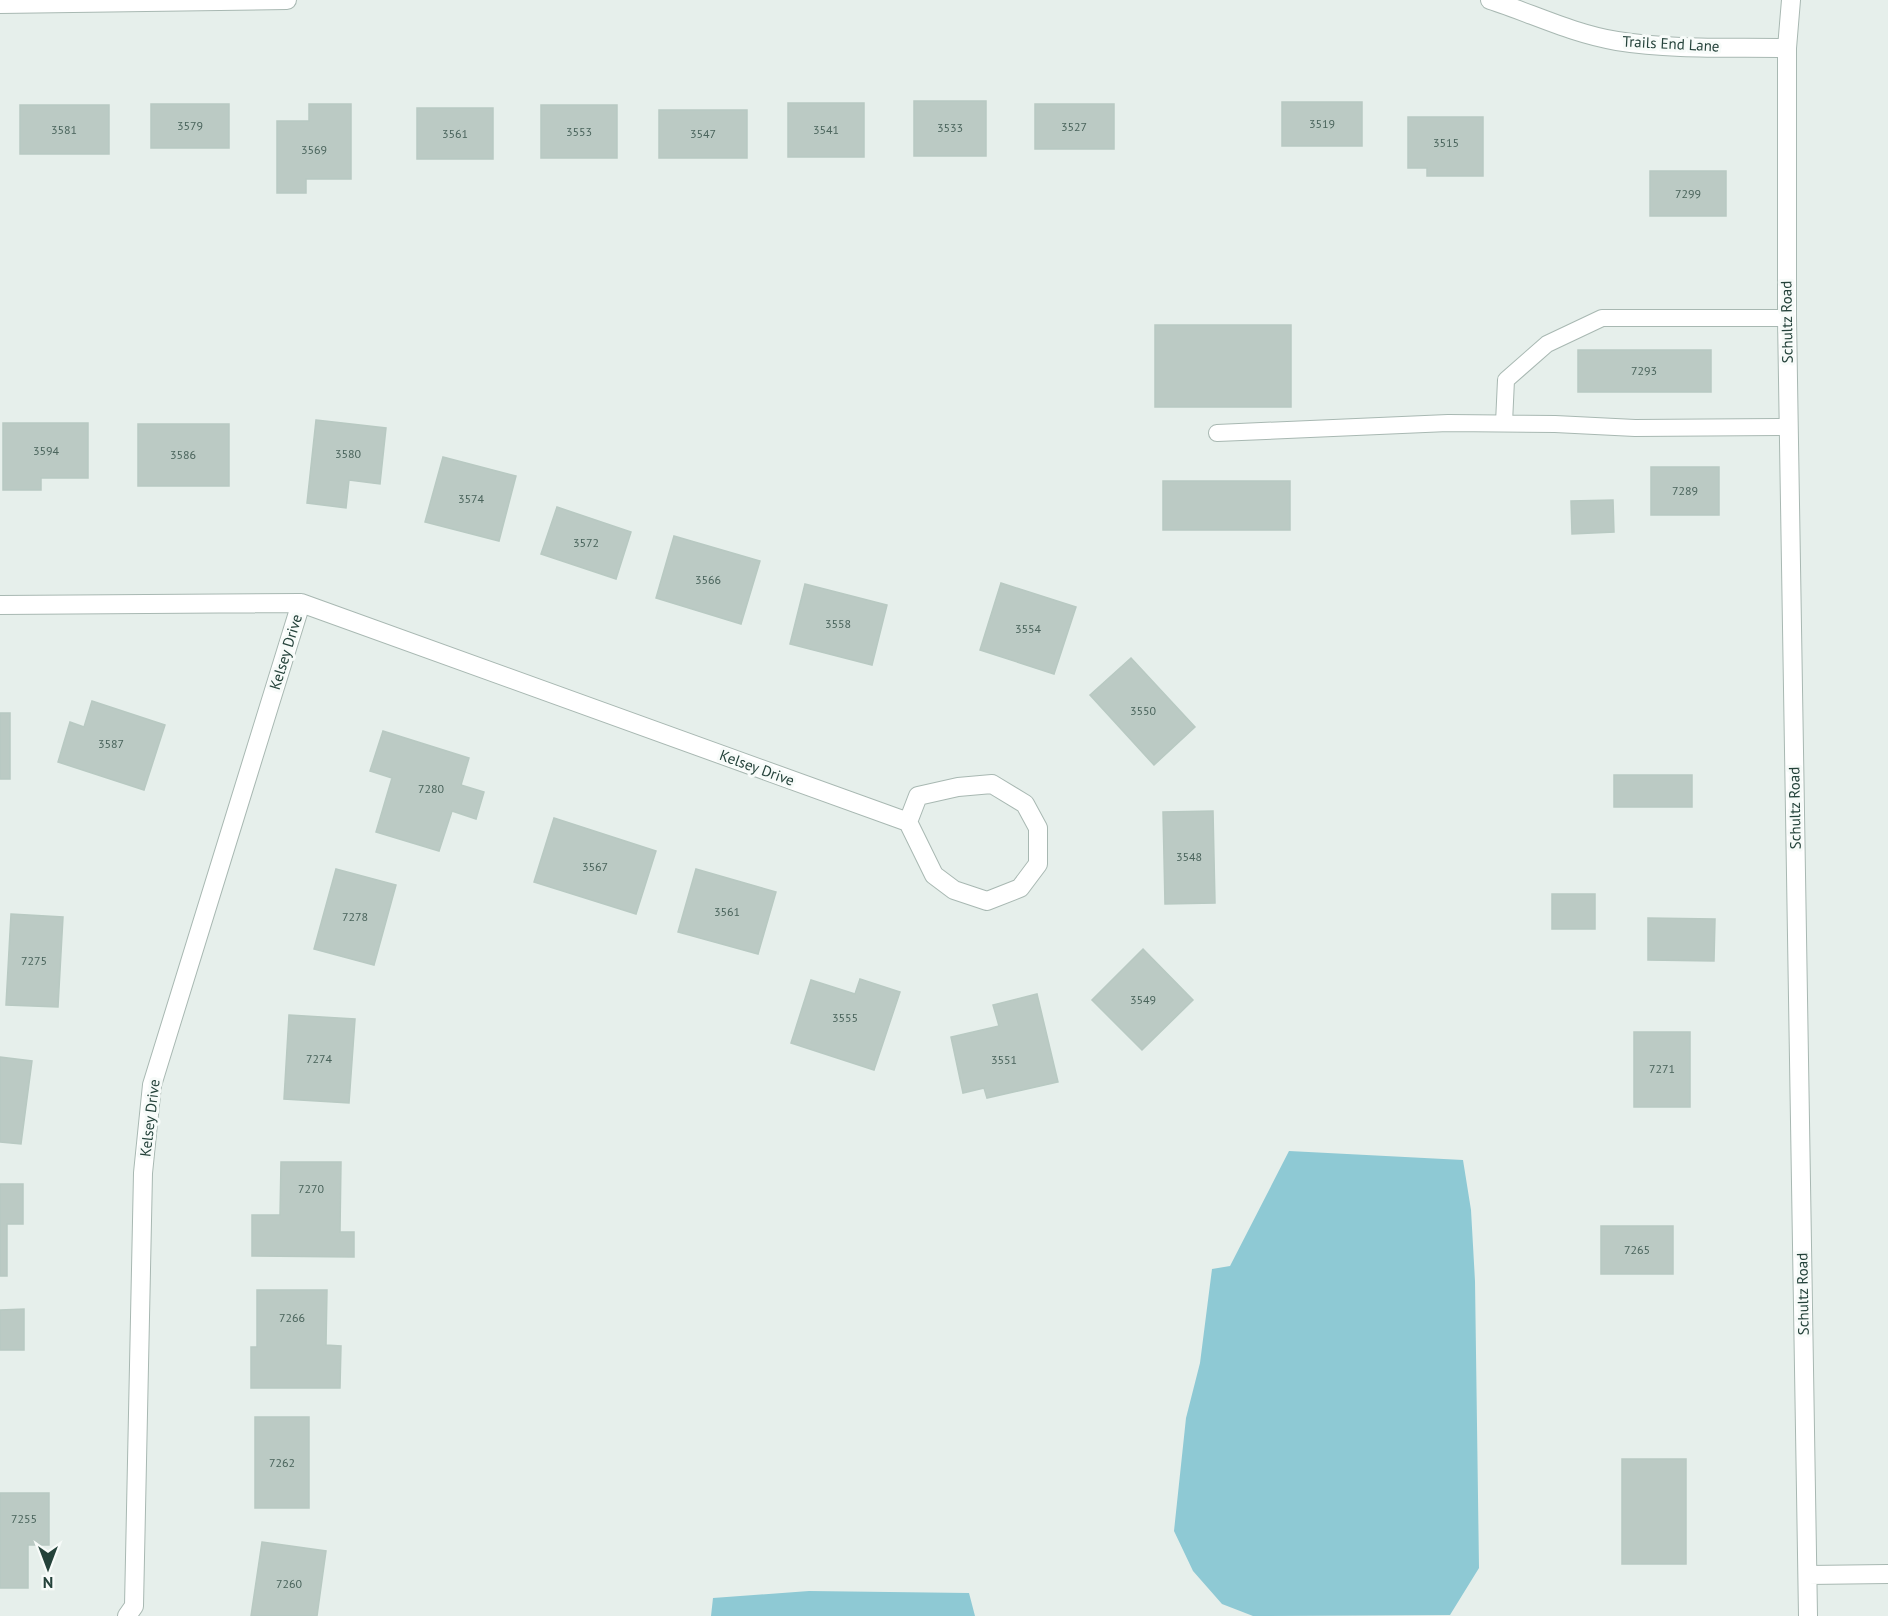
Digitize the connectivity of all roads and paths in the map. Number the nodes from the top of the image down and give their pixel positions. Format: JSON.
{"nodes":[{"id":1,"x":287,"y":0,"type":"edge"},
{"id":2,"x":1490,"y":0,"type":"edge"},
{"id":3,"x":1791,"y":0,"type":"edge"},
{"id":4,"x":0,"y":4,"type":"edge"},
{"id":5,"x":1787,"y":48,"type":"junction"},
{"id":6,"x":1787,"y":318,"type":"junction"},
{"id":7,"x":1504,"y":423,"type":"junction"},
{"id":8,"x":1789,"y":427,"type":"junction"},
{"id":9,"x":1217,"y":433,"type":"dead end"},
{"id":10,"x":301,"y":603,"type":"junction"},
{"id":11,"x":0,"y":605,"type":"edge"},
{"id":12,"x":908,"y":822,"type":"junction"},
{"id":13,"x":1888,"y":1574,"type":"edge"},
{"id":14,"x":1808,"y":1575,"type":"junction"},
{"id":15,"x":127,"y":1616,"type":"edge"},
{"id":16,"x":1808,"y":1616,"type":"edge"}],
"edges":[{"from":1,"to":4,"type":"street"},
{"from":2,"to":5,"type":"street","name":"Trails End Lane"},
{"from":3,"to":5,"type":"street","name":"Schultz Road"},
{"from":5,"to":6,"type":"street","name":"Schultz Road"},
{"from":6,"to":7,"type":"lane"},
{"from":6,"to":8,"type":"street","name":"Schultz Road"},
{"from":7,"to":8,"type":"lane"},
{"from":7,"to":9,"type":"lane"},
{"from":8,"to":14,"type":"street","name":"Schultz Road"},
{"from":10,"to":11,"type":"street","name":"Kelsey Drive"},
{"from":10,"to":12,"type":"street","name":"Kelsey Drive"},
{"from":10,"to":15,"type":"street","name":"Kelsey Drive"},
{"from":12,"to":12,"type":"street"},
{"from":13,"to":14,"type":"street"},
{"from":14,"to":16,"type":"street","name":"Schultz Road"}]}
